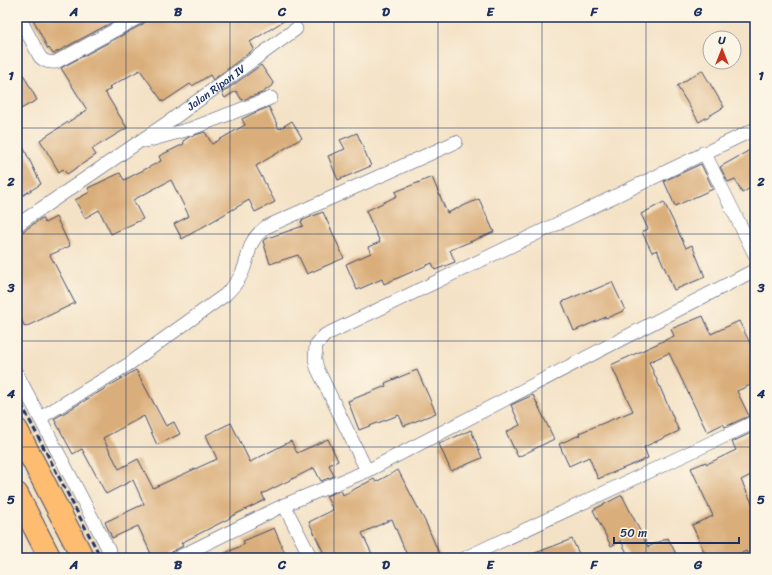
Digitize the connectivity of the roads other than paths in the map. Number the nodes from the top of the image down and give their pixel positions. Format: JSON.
{"nodes":[{"id":1,"x":19,"y":17,"type":"edge"},
{"id":2,"x":139,"y":17,"type":"edge"},
{"id":3,"x":296,"y":29,"type":"dead end"},
{"id":4,"x":271,"y":98,"type":"dead end"},
{"id":5,"x":755,"y":129,"type":"edge"},
{"id":6,"x":456,"y":142,"type":"dead end"},
{"id":7,"x":134,"y":144,"type":"junction"},
{"id":8,"x":704,"y":152,"type":"junction"},
{"id":9,"x":17,"y":225,"type":"edge"},
{"id":10,"x":755,"y":255,"type":"edge"},
{"id":11,"x":755,"y":270,"type":"edge"},
{"id":12,"x":17,"y":374,"type":"edge"},
{"id":13,"x":40,"y":418,"type":"junction"},
{"id":14,"x":755,"y":422,"type":"edge"},
{"id":15,"x":17,"y":430,"type":"edge"},
{"id":16,"x":367,"y":471,"type":"junction"},
{"id":17,"x":17,"y":494,"type":"edge"},
{"id":18,"x":284,"y":505,"type":"junction"},
{"id":19,"x":50,"y":558,"type":"edge"},
{"id":20,"x":83,"y":558,"type":"edge"},
{"id":21,"x":113,"y":558,"type":"edge"},
{"id":22,"x":176,"y":558,"type":"edge"},
{"id":23,"x":311,"y":558,"type":"edge"},
{"id":24,"x":465,"y":558,"type":"edge"}],
"edges":[{"from":1,"to":2,"type":"street"},
{"from":3,"to":7,"type":"street","name":"Jalan Ripan IV"},
{"from":4,"to":7,"type":"street","name":"Jalan Ripan IV"},
{"from":5,"to":8,"type":"street"},
{"from":6,"to":13,"type":"street"},
{"from":7,"to":9,"type":"street","name":"Jalan Ripan IV"},
{"from":8,"to":10,"type":"street"},
{"from":8,"to":16,"type":"street"},
{"from":11,"to":16,"type":"street"},
{"from":12,"to":13,"type":"street"},
{"from":13,"to":21,"type":"street"},
{"from":14,"to":24,"type":"street"},
{"from":15,"to":20,"type":"highway"},
{"from":16,"to":18,"type":"street"},
{"from":17,"to":19,"type":"highway"},
{"from":18,"to":22,"type":"street"},
{"from":18,"to":23,"type":"street"}]}
